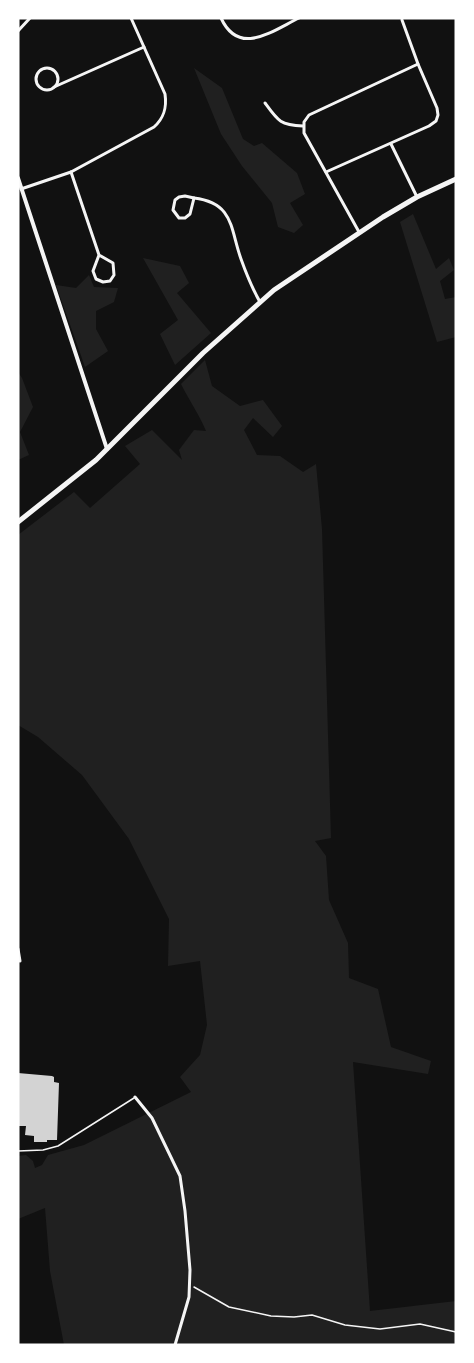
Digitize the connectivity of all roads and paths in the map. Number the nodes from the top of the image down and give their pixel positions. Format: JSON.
{"nodes":[{"id":1,"x":30,"y":18,"type":"edge"},
{"id":2,"x":131,"y":18,"type":"edge"},
{"id":3,"x":221,"y":18,"type":"edge"},
{"id":4,"x":299,"y":18,"type":"edge"},
{"id":5,"x":402,"y":20,"type":"dead end"},
{"id":6,"x":18,"y":32,"type":"edge"},
{"id":7,"x":144,"y":47,"type":"junction"},
{"id":8,"x":418,"y":64,"type":"junction"},
{"id":9,"x":54,"y":87,"type":"junction"},
{"id":10,"x":266,"y":103,"type":"dead end"},
{"id":11,"x":303,"y":126,"type":"junction"},
{"id":12,"x":391,"y":144,"type":"junction"},
{"id":13,"x":71,"y":172,"type":"junction"},
{"id":14,"x":326,"y":172,"type":"junction"},
{"id":15,"x":18,"y":178,"type":"edge"},
{"id":16,"x":456,"y":178,"type":"edge"},
{"id":17,"x":21,"y":189,"type":"junction"},
{"id":18,"x":417,"y":197,"type":"junction"},
{"id":19,"x":194,"y":198,"type":"junction"},
{"id":20,"x":359,"y":232,"type":"junction"},
{"id":21,"x":99,"y":255,"type":"junction"},
{"id":22,"x":260,"y":302,"type":"junction"},
{"id":23,"x":107,"y":449,"type":"junction"},
{"id":24,"x":18,"y":522,"type":"edge"},
{"id":25,"x":18,"y":949,"type":"edge"},
{"id":26,"x":20,"y":961,"type":"dead end"},
{"id":27,"x":135,"y":1097,"type":"joint"},
{"id":28,"x":18,"y":1151,"type":"edge"},
{"id":29,"x":189,"y":1283,"type":"junction"},
{"id":30,"x":456,"y":1332,"type":"edge"},
{"id":31,"x":175,"y":1345,"type":"edge"}],
"edges":[{"from":1,"to":6,"type":"street"},
{"from":2,"to":7,"type":"street"},
{"from":3,"to":4,"type":"street"},
{"from":5,"to":8,"type":"street"},
{"from":7,"to":9,"type":"street"},
{"from":7,"to":13,"type":"street"},
{"from":8,"to":11,"type":"street"},
{"from":8,"to":12,"type":"street"},
{"from":9,"to":9,"type":"street"},
{"from":10,"to":11,"type":"street"},
{"from":11,"to":14,"type":"street"},
{"from":12,"to":14,"type":"street"},
{"from":12,"to":18,"type":"street"},
{"from":13,"to":17,"type":"street"},
{"from":13,"to":21,"type":"street"},
{"from":14,"to":20,"type":"street"},
{"from":15,"to":17,"type":"street"},
{"from":16,"to":18,"type":"highway"},
{"from":17,"to":23,"type":"street"},
{"from":18,"to":20,"type":"highway"},
{"from":19,"to":19,"type":"street"},
{"from":19,"to":22,"type":"street"},
{"from":20,"to":22,"type":"highway"},
{"from":21,"to":21,"type":"street"},
{"from":22,"to":23,"type":"highway"},
{"from":23,"to":24,"type":"highway"},
{"from":25,"to":26,"type":"street"},
{"from":27,"to":28,"type":"lane"},
{"from":27,"to":29,"type":"street"},
{"from":29,"to":30,"type":"path"},
{"from":29,"to":31,"type":"street"}]}
